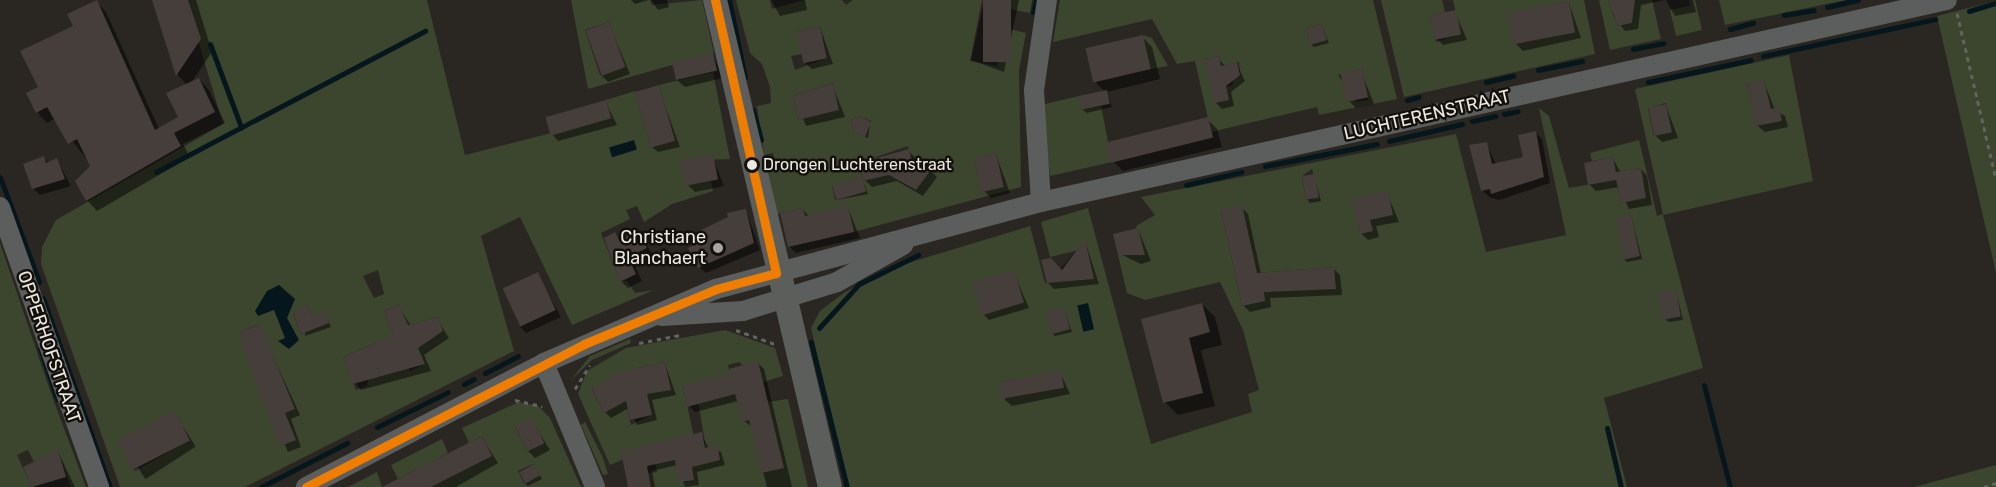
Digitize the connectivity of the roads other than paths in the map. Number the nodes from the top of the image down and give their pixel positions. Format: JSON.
{"nodes":[{"id":1,"x":716,"y":0,"type":"edge"},
{"id":2,"x":1047,"y":0,"type":"edge"},
{"id":3,"x":1947,"y":0,"type":"edge"},
{"id":4,"x":1041,"y":202,"type":"junction"},
{"id":5,"x":0,"y":207,"type":"edge"},
{"id":6,"x":910,"y":240,"type":"junction"},
{"id":7,"x":776,"y":273,"type":"junction"},
{"id":8,"x":782,"y":299,"type":"junction"},
{"id":9,"x":656,"y":317,"type":"junction"},
{"id":10,"x":544,"y":363,"type":"junction"},
{"id":11,"x":99,"y":487,"type":"edge"},
{"id":12,"x":306,"y":487,"type":"edge"},
{"id":13,"x":595,"y":487,"type":"edge"},
{"id":14,"x":830,"y":487,"type":"edge"}],
"edges":[{"from":1,"to":7,"type":"main road"},
{"from":2,"to":4,"type":"street"},
{"from":3,"to":4,"type":"street","name":"LUCHTERENSTRAAT"},
{"from":4,"to":6,"type":"street","name":"LUCHTERENSTRAAT"},
{"from":5,"to":11,"type":"street","name":"OPPERHOFSTRAAT"},
{"from":6,"to":7,"type":"street","name":"LUCHTERENSTRAAT"},
{"from":6,"to":8,"type":"street","name":"LUCHTERENSTRAAT"},
{"from":7,"to":8,"type":"main road"},
{"from":7,"to":9,"type":"street","name":"LUCHTERENSTRAAT"},
{"from":8,"to":9,"type":"street","name":"LUCHTERENSTRAAT"},
{"from":8,"to":14,"type":"main road"},
{"from":9,"to":10,"type":"street","name":"LUCHTERENSTRAAT"},
{"from":10,"to":12,"type":"street","name":"LUCHTERENSTRAAT"},
{"from":10,"to":13,"type":"street"}]}
